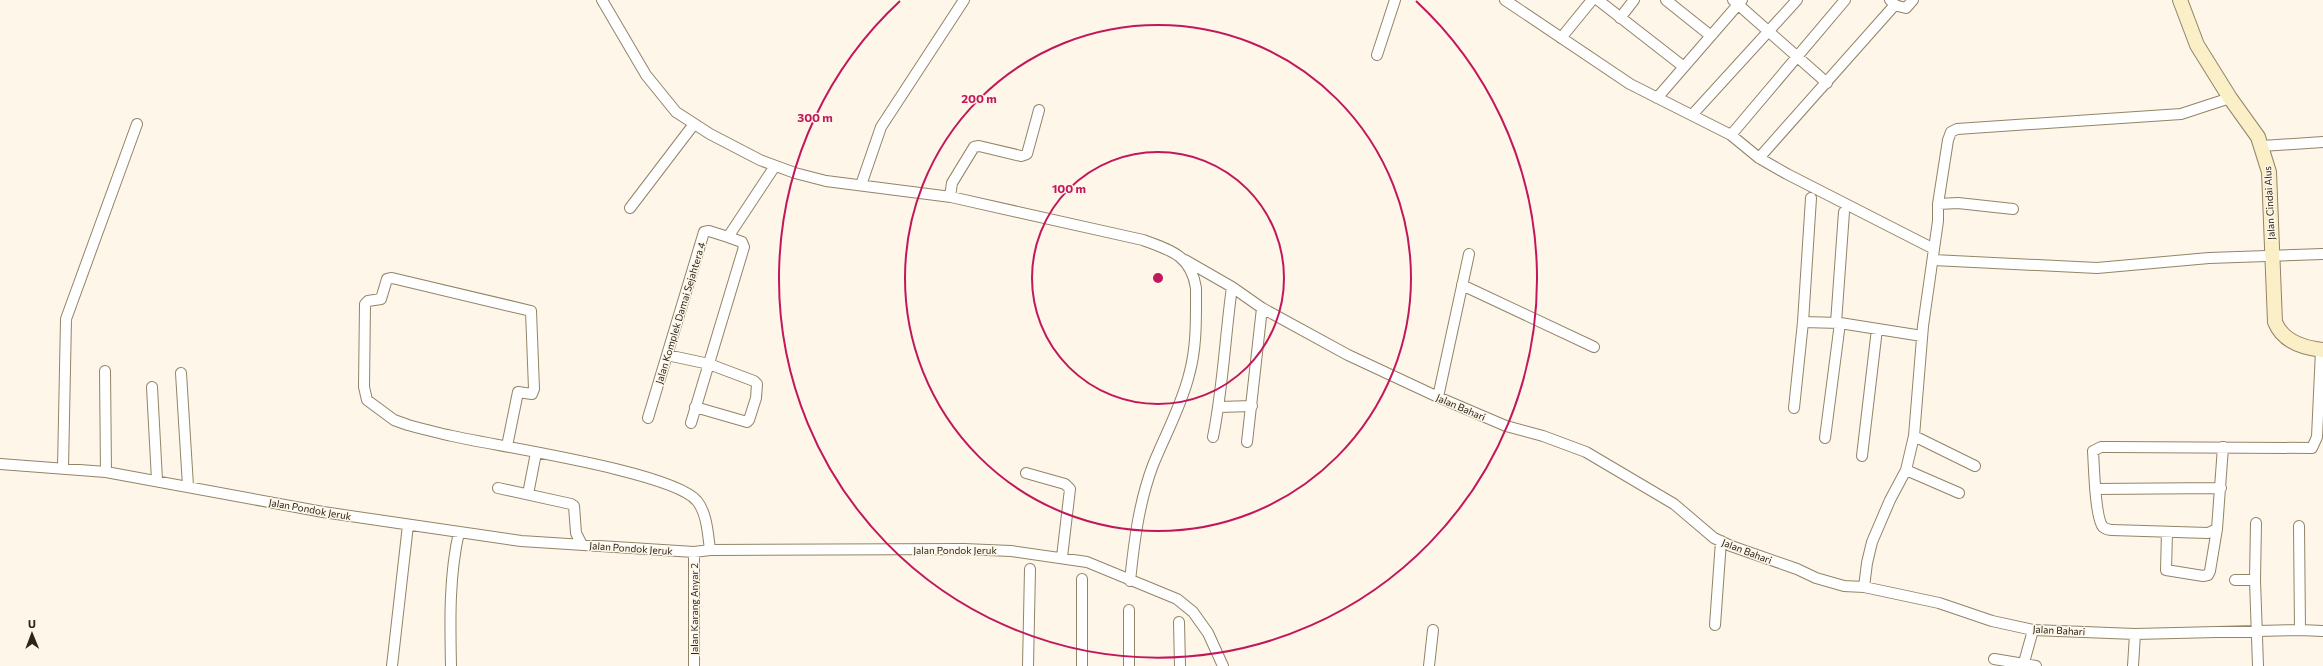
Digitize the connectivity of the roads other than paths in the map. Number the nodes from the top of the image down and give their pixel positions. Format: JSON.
{"nodes":[{"id":1,"x":602,"y":0,"type":"edge"},
{"id":2,"x":964,"y":0,"type":"edge"},
{"id":3,"x":1395,"y":0,"type":"edge"},
{"id":4,"x":1505,"y":0,"type":"edge"},
{"id":5,"x":1592,"y":0,"type":"edge"},
{"id":6,"x":1598,"y":0,"type":"edge"},
{"id":7,"x":1634,"y":0,"type":"edge"},
{"id":8,"x":1666,"y":0,"type":"edge"},
{"id":9,"x":1797,"y":0,"type":"edge"},
{"id":10,"x":1845,"y":0,"type":"edge"},
{"id":11,"x":1913,"y":0,"type":"edge"},
{"id":12,"x":2180,"y":0,"type":"edge"},
{"id":13,"x":1738,"y":2,"type":"edge"},
{"id":14,"x":1892,"y":3,"type":"edge"},
{"id":15,"x":1620,"y":18,"type":"junction"},
{"id":16,"x":1769,"y":32,"type":"junction"},
{"id":17,"x":1711,"y":36,"type":"junction"},
{"id":18,"x":1561,"y":38,"type":"junction"},
{"id":19,"x":1377,"y":55,"type":"dead end"},
{"id":20,"x":1797,"y":56,"type":"junction"},
{"id":21,"x":1684,"y":67,"type":"junction"},
{"id":22,"x":1827,"y":83,"type":"junction"},
{"id":23,"x":1657,"y":98,"type":"junction"},
{"id":24,"x":2230,"y":98,"type":"junction"},
{"id":25,"x":1039,"y":110,"type":"dead end"},
{"id":26,"x":1692,"y":115,"type":"junction"},
{"id":27,"x":137,"y":124,"type":"dead end"},
{"id":28,"x":694,"y":124,"type":"junction"},
{"id":29,"x":1731,"y":135,"type":"junction"},
{"id":30,"x":2323,"y":142,"type":"edge"},
{"id":31,"x":2262,"y":146,"type":"junction"},
{"id":32,"x":1759,"y":158,"type":"junction"},
{"id":33,"x":775,"y":166,"type":"junction"},
{"id":34,"x":861,"y":185,"type":"junction"},
{"id":35,"x":950,"y":197,"type":"junction"},
{"id":36,"x":1811,"y":198,"type":"dead end"},
{"id":37,"x":1938,"y":204,"type":"junction"},
{"id":38,"x":630,"y":208,"type":"dead end"},
{"id":39,"x":2013,"y":208,"type":"dead end"},
{"id":40,"x":1844,"y":212,"type":"dead end"},
{"id":41,"x":728,"y":237,"type":"junction"},
{"id":42,"x":1934,"y":249,"type":"junction"},
{"id":43,"x":1469,"y":254,"type":"dead end"},
{"id":44,"x":2323,"y":254,"type":"edge"},
{"id":45,"x":2272,"y":255,"type":"junction"},
{"id":46,"x":1186,"y":260,"type":"junction"},
{"id":47,"x":1932,"y":260,"type":"junction"},
{"id":48,"x":1462,"y":285,"type":"junction"},
{"id":49,"x":1232,"y":287,"type":"junction"},
{"id":50,"x":1262,"y":308,"type":"junction"},
{"id":51,"x":1803,"y":322,"type":"junction"},
{"id":52,"x":1838,"y":323,"type":"junction"},
{"id":53,"x":1877,"y":329,"type":"junction"},
{"id":54,"x":1922,"y":336,"type":"junction"},
{"id":55,"x":1594,"y":347,"type":"dead end"},
{"id":56,"x":2322,"y":350,"type":"edge"},
{"id":57,"x":667,"y":355,"type":"junction"},
{"id":58,"x":709,"y":364,"type":"junction"},
{"id":59,"x":106,"y":371,"type":"dead end"},
{"id":60,"x":181,"y":373,"type":"dead end"},
{"id":61,"x":152,"y":387,"type":"dead end"},
{"id":62,"x":1438,"y":397,"type":"junction"},
{"id":63,"x":1252,"y":406,"type":"junction"},
{"id":64,"x":695,"y":407,"type":"junction"},
{"id":65,"x":1219,"y":407,"type":"junction"},
{"id":66,"x":1794,"y":408,"type":"dead end"},
{"id":67,"x":648,"y":418,"type":"dead end"},
{"id":68,"x":691,"y":423,"type":"dead end"},
{"id":69,"x":1914,"y":436,"type":"junction"},
{"id":70,"x":1213,"y":437,"type":"dead end"},
{"id":71,"x":1825,"y":438,"type":"dead end"},
{"id":72,"x":1247,"y":442,"type":"dead end"},
{"id":73,"x":507,"y":446,"type":"junction"},
{"id":74,"x":2223,"y":447,"type":"junction"},
{"id":75,"x":536,"y":452,"type":"junction"},
{"id":76,"x":1862,"y":456,"type":"dead end"},
{"id":77,"x":0,"y":464,"type":"edge"},
{"id":78,"x":1975,"y":466,"type":"dead end"},
{"id":79,"x":63,"y":468,"type":"junction"},
{"id":80,"x":1906,"y":470,"type":"junction"},
{"id":81,"x":106,"y":472,"type":"junction"},
{"id":82,"x":1026,"y":473,"type":"dead end"},
{"id":83,"x":157,"y":480,"type":"junction"},
{"id":84,"x":188,"y":486,"type":"junction"},
{"id":85,"x":498,"y":488,"type":"dead end"},
{"id":86,"x":2221,"y":488,"type":"junction"},
{"id":87,"x":2095,"y":489,"type":"junction"},
{"id":88,"x":1959,"y":493,"type":"dead end"},
{"id":89,"x":528,"y":494,"type":"junction"},
{"id":90,"x":2256,"y":524,"type":"dead end"},
{"id":91,"x":408,"y":525,"type":"junction"},
{"id":92,"x":2299,"y":526,"type":"dead end"},
{"id":93,"x":2217,"y":529,"type":"junction"},
{"id":94,"x":459,"y":532,"type":"junction"},
{"id":95,"x":2167,"y":532,"type":"junction"},
{"id":96,"x":1721,"y":541,"type":"junction"},
{"id":97,"x":582,"y":545,"type":"junction"},
{"id":98,"x":710,"y":550,"type":"junction"},
{"id":99,"x":694,"y":552,"type":"junction"},
{"id":100,"x":1062,"y":557,"type":"junction"},
{"id":101,"x":1030,"y":569,"type":"dead end"},
{"id":102,"x":1082,"y":579,"type":"dead end"},
{"id":103,"x":2235,"y":580,"type":"dead end"},
{"id":104,"x":2255,"y":580,"type":"junction"},
{"id":105,"x":1130,"y":581,"type":"junction"},
{"id":106,"x":1864,"y":588,"type":"junction"},
{"id":107,"x":1129,"y":610,"type":"dead end"},
{"id":108,"x":1179,"y":622,"type":"dead end"},
{"id":109,"x":1714,"y":625,"type":"dead end"},
{"id":110,"x":1433,"y":630,"type":"dead end"},
{"id":111,"x":2033,"y":630,"type":"junction"},
{"id":112,"x":2300,"y":630,"type":"junction"},
{"id":113,"x":2323,"y":631,"type":"edge"},
{"id":114,"x":2258,"y":632,"type":"junction"},
{"id":115,"x":2135,"y":634,"type":"junction"},
{"id":116,"x":1994,"y":659,"type":"dead end"},
{"id":117,"x":2024,"y":665,"type":"edge"},
{"id":118,"x":392,"y":666,"type":"edge"},
{"id":119,"x":451,"y":666,"type":"edge"},
{"id":120,"x":694,"y":666,"type":"edge"},
{"id":121,"x":1028,"y":666,"type":"edge"},
{"id":122,"x":1082,"y":666,"type":"edge"},
{"id":123,"x":1129,"y":666,"type":"edge"},
{"id":124,"x":1180,"y":666,"type":"edge"},
{"id":125,"x":1222,"y":666,"type":"edge"},
{"id":126,"x":1429,"y":666,"type":"edge"},
{"id":127,"x":2036,"y":666,"type":"edge"},
{"id":128,"x":2133,"y":666,"type":"edge"},
{"id":129,"x":2258,"y":666,"type":"edge"}],
"edges":[{"from":1,"to":28,"type":"street","name":"Jalan Bahari"},
{"from":2,"to":34,"type":"street"},
{"from":3,"to":19,"type":"street"},
{"from":4,"to":18,"type":"street"},
{"from":5,"to":18,"type":"street"},
{"from":6,"to":15,"type":"street"},
{"from":7,"to":15,"type":"street"},
{"from":8,"to":17,"type":"street"},
{"from":9,"to":16,"type":"street"},
{"from":10,"to":20,"type":"street"},
{"from":11,"to":14,"type":"street"},
{"from":12,"to":24,"type":"street","name":"Jalan Cindai Alus"},
{"from":13,"to":16,"type":"street"},
{"from":13,"to":17,"type":"street"},
{"from":14,"to":22,"type":"street"},
{"from":15,"to":21,"type":"street"},
{"from":16,"to":20,"type":"street"},
{"from":16,"to":26,"type":"street"},
{"from":17,"to":21,"type":"street"},
{"from":18,"to":23,"type":"street"},
{"from":20,"to":22,"type":"street"},
{"from":20,"to":29,"type":"street"},
{"from":21,"to":23,"type":"street"},
{"from":22,"to":32,"type":"street"},
{"from":23,"to":26,"type":"street"},
{"from":24,"to":31,"type":"street","name":"Jalan Cindai Alus"},
{"from":24,"to":37,"type":"street"},
{"from":25,"to":35,"type":"street"},
{"from":26,"to":29,"type":"street"},
{"from":27,"to":79,"type":"street"},
{"from":28,"to":33,"type":"street","name":"Jalan Bahari"},
{"from":28,"to":38,"type":"street"},
{"from":29,"to":32,"type":"street"},
{"from":30,"to":31,"type":"street"},
{"from":31,"to":45,"type":"street","name":"Jalan Cindai Alus"},
{"from":32,"to":42,"type":"street"},
{"from":33,"to":34,"type":"street","name":"Jalan Bahari"},
{"from":33,"to":41,"type":"street"},
{"from":34,"to":35,"type":"street","name":"Jalan Bahari"},
{"from":35,"to":46,"type":"street","name":"Jalan Bahari"},
{"from":36,"to":51,"type":"street"},
{"from":37,"to":39,"type":"street"},
{"from":37,"to":42,"type":"street"},
{"from":40,"to":52,"type":"street"},
{"from":41,"to":57,"type":"street","name":"Jalan Komplek Damai Sejahtera 4"},
{"from":41,"to":58,"type":"street","name":"Jalan Komplek Damai Sejahtera 4"},
{"from":42,"to":47,"type":"street"},
{"from":43,"to":48,"type":"street"},
{"from":44,"to":45,"type":"street"},
{"from":45,"to":47,"type":"street"},
{"from":45,"to":56,"type":"street","name":"Jalan Cindai Alus"},
{"from":46,"to":49,"type":"street","name":"Jalan Bahari"},
{"from":46,"to":105,"type":"street"},
{"from":47,"to":54,"type":"street"},
{"from":48,"to":55,"type":"street"},
{"from":48,"to":62,"type":"street"},
{"from":49,"to":50,"type":"street","name":"Jalan Bahari"},
{"from":49,"to":65,"type":"street"},
{"from":50,"to":62,"type":"street","name":"Jalan Bahari"},
{"from":50,"to":63,"type":"street"},
{"from":51,"to":52,"type":"street"},
{"from":51,"to":66,"type":"street"},
{"from":52,"to":53,"type":"street"},
{"from":52,"to":71,"type":"street"},
{"from":53,"to":54,"type":"street"},
{"from":53,"to":76,"type":"street"},
{"from":54,"to":69,"type":"street"},
{"from":56,"to":74,"type":"street"},
{"from":57,"to":58,"type":"street"},
{"from":57,"to":67,"type":"street","name":"Jalan Komplek Damai Sejahtera 4"},
{"from":58,"to":64,"type":"street","name":"Jalan Komplek Damai Sejahtera 4"},
{"from":58,"to":64,"type":"street"},
{"from":59,"to":81,"type":"street"},
{"from":60,"to":84,"type":"street"},
{"from":61,"to":83,"type":"street"},
{"from":62,"to":96,"type":"street","name":"Jalan Bahari"},
{"from":63,"to":65,"type":"street"},
{"from":63,"to":72,"type":"street"},
{"from":64,"to":68,"type":"street","name":"Jalan Komplek Damai Sejahtera 4"},
{"from":65,"to":70,"type":"street"},
{"from":69,"to":78,"type":"street"},
{"from":69,"to":80,"type":"street"},
{"from":73,"to":73,"type":"street"},
{"from":73,"to":75,"type":"street"},
{"from":74,"to":86,"type":"street"},
{"from":74,"to":87,"type":"street"},
{"from":75,"to":89,"type":"street"},
{"from":75,"to":98,"type":"street"},
{"from":77,"to":79,"type":"street","name":"Jalan Pondok Jeruk"},
{"from":79,"to":81,"type":"street","name":"Jalan Pondok Jeruk"},
{"from":80,"to":88,"type":"street"},
{"from":80,"to":106,"type":"street"},
{"from":81,"to":83,"type":"street","name":"Jalan Pondok Jeruk"},
{"from":82,"to":100,"type":"street"},
{"from":83,"to":84,"type":"street","name":"Jalan Pondok Jeruk"},
{"from":84,"to":91,"type":"street","name":"Jalan Pondok Jeruk"},
{"from":85,"to":89,"type":"street"},
{"from":86,"to":87,"type":"street"},
{"from":86,"to":93,"type":"street"},
{"from":87,"to":95,"type":"street"},
{"from":89,"to":97,"type":"street"},
{"from":90,"to":104,"type":"street"},
{"from":91,"to":94,"type":"street","name":"Jalan Pondok Jeruk"},
{"from":91,"to":118,"type":"street"},
{"from":92,"to":112,"type":"street"},
{"from":93,"to":95,"type":"street"},
{"from":93,"to":95,"type":"street"},
{"from":94,"to":97,"type":"street","name":"Jalan Pondok Jeruk"},
{"from":94,"to":119,"type":"street"},
{"from":96,"to":106,"type":"street","name":"Jalan Bahari"},
{"from":96,"to":109,"type":"street"},
{"from":97,"to":99,"type":"street","name":"Jalan Pondok Jeruk"},
{"from":98,"to":99,"type":"street","name":"Jalan Pondok Jeruk"},
{"from":98,"to":100,"type":"street","name":"Jalan Pondok Jeruk"},
{"from":99,"to":120,"type":"street","name":"Jalan Karang Anyar 2"},
{"from":100,"to":105,"type":"street","name":"Jalan Pondok Jeruk"},
{"from":101,"to":121,"type":"street"},
{"from":102,"to":122,"type":"street"},
{"from":103,"to":104,"type":"street"},
{"from":104,"to":114,"type":"street"},
{"from":105,"to":125,"type":"street","name":"Jalan Pondok Jeruk"},
{"from":106,"to":111,"type":"street","name":"Jalan Bahari"},
{"from":107,"to":123,"type":"street"},
{"from":108,"to":124,"type":"street"},
{"from":110,"to":126,"type":"street"},
{"from":111,"to":115,"type":"street","name":"Jalan Bahari"},
{"from":111,"to":117,"type":"street"},
{"from":112,"to":113,"type":"street","name":"Jalan Bahari"},
{"from":112,"to":114,"type":"street","name":"Jalan Bahari"},
{"from":114,"to":115,"type":"street","name":"Jalan Bahari"},
{"from":114,"to":129,"type":"street"},
{"from":115,"to":128,"type":"street"},
{"from":116,"to":117,"type":"street"},
{"from":117,"to":127,"type":"street"}]}
